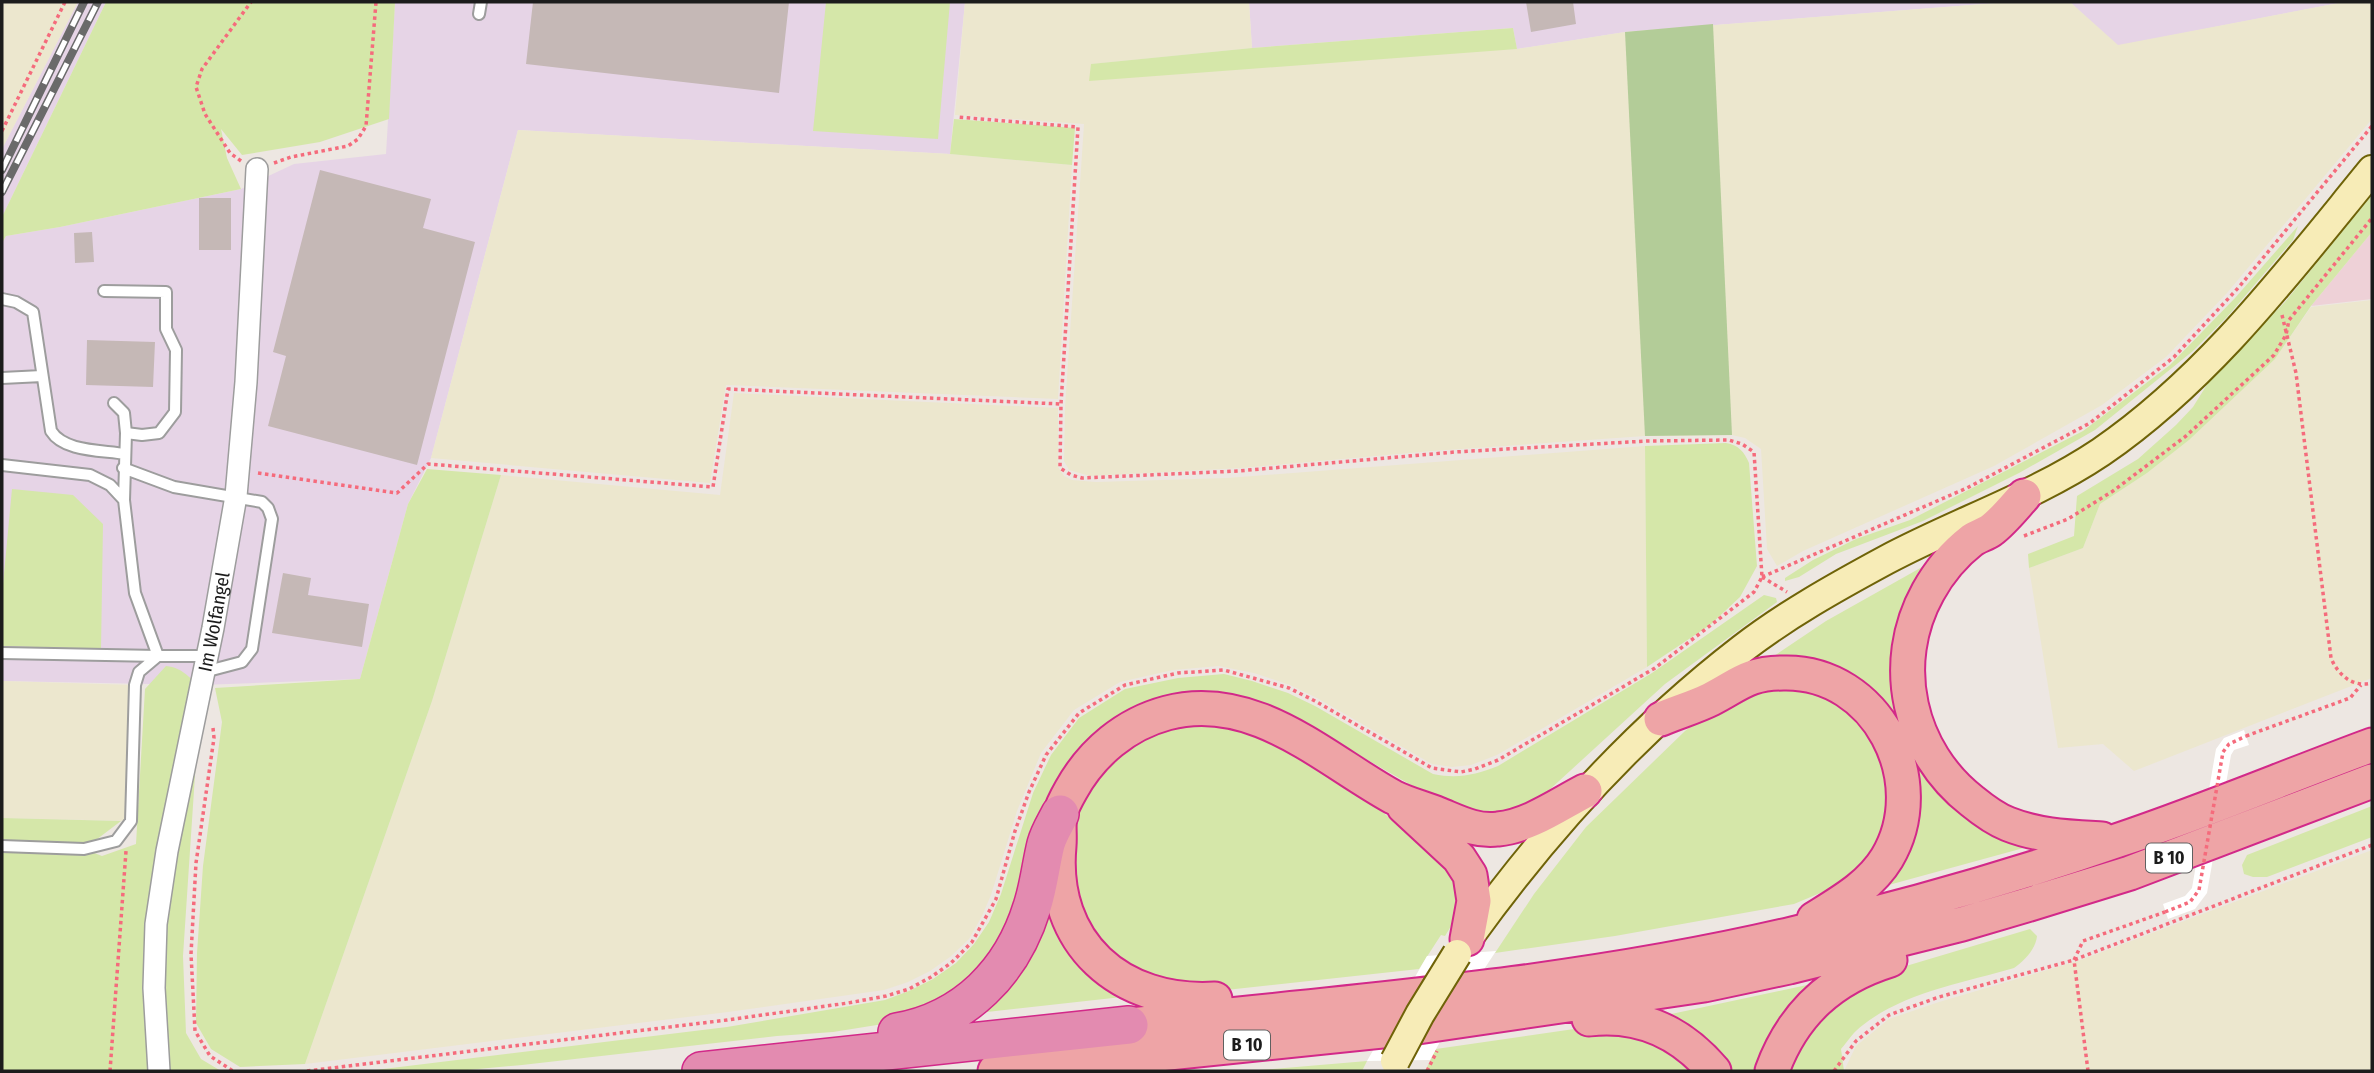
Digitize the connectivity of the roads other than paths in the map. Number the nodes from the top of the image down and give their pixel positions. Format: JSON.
{"nodes":[{"id":1,"x":481,"y":2,"type":"edge"},
{"id":2,"x":480,"y":14,"type":"dead end"},
{"id":3,"x":257,"y":169,"type":"road end"},
{"id":4,"x":2372,"y":170,"type":"edge"},
{"id":5,"x":104,"y":291,"type":"dead end"},
{"id":6,"x":2,"y":299,"type":"edge"},
{"id":7,"x":42,"y":376,"type":"junction"},
{"id":8,"x":2,"y":378,"type":"edge"},
{"id":9,"x":114,"y":403,"type":"dead end"},
{"id":10,"x":126,"y":433,"type":"junction"},
{"id":11,"x":125,"y":454,"type":"junction"},
{"id":12,"x":2,"y":465,"type":"edge"},
{"id":13,"x":123,"y":468,"type":"junction"},
{"id":14,"x":236,"y":496,"type":"junction"},
{"id":15,"x":2024,"y":496,"type":"junction"},
{"id":16,"x":124,"y":499,"type":"junction"},
{"id":17,"x":2,"y":653,"type":"edge"},
{"id":18,"x":158,"y":656,"type":"junction"},
{"id":19,"x":206,"y":664,"type":"junction"},
{"id":20,"x":1661,"y":719,"type":"junction"},
{"id":21,"x":2372,"y":745,"type":"edge"},
{"id":22,"x":2372,"y":780,"type":"edge"},
{"id":23,"x":1585,"y":791,"type":"junction"},
{"id":24,"x":1395,"y":798,"type":"junction"},
{"id":25,"x":1060,"y":814,"type":"junction"},
{"id":26,"x":2122,"y":839,"type":"junction"},
{"id":27,"x":2,"y":846,"type":"edge"},
{"id":28,"x":1962,"y":924,"type":"junction"},
{"id":29,"x":1792,"y":934,"type":"junction"},
{"id":30,"x":1462,"y":946,"type":"junction"},
{"id":31,"x":1298,"y":1007,"type":"junction"},
{"id":32,"x":1499,"y":1016,"type":"junction"},
{"id":33,"x":1129,"y":1025,"type":"joint"},
{"id":34,"x":827,"y":1056,"type":"junction"},
{"id":35,"x":1391,"y":1069,"type":"edge"},
{"id":36,"x":159,"y":1071,"type":"edge"},
{"id":37,"x":701,"y":1071,"type":"edge"},
{"id":38,"x":995,"y":1071,"type":"edge"},
{"id":39,"x":1714,"y":1071,"type":"edge"},
{"id":40,"x":1773,"y":1071,"type":"edge"}],
"edges":[{"from":1,"to":2,"type":"lane"},
{"from":3,"to":14,"type":"street","name":"Im Wolfangel"},
{"from":4,"to":15,"type":"main road"},
{"from":5,"to":10,"type":"lane"},
{"from":6,"to":7,"type":"lane"},
{"from":7,"to":8,"type":"lane"},
{"from":7,"to":11,"type":"lane"},
{"from":9,"to":10,"type":"lane"},
{"from":10,"to":11,"type":"lane"},
{"from":11,"to":13,"type":"lane"},
{"from":12,"to":16,"type":"lane"},
{"from":13,"to":14,"type":"lane"},
{"from":13,"to":16,"type":"lane"},
{"from":14,"to":19,"type":"street","name":"Im Wolfangel"},
{"from":14,"to":19,"type":"lane"},
{"from":15,"to":20,"type":"main road"},
{"from":15,"to":26,"type":"highway"},
{"from":16,"to":18,"type":"lane"},
{"from":17,"to":18,"type":"lane"},
{"from":18,"to":19,"type":"lane"},
{"from":18,"to":27,"type":"lane"},
{"from":19,"to":36,"type":"street","name":"Im Wolfangel"},
{"from":20,"to":23,"type":"main road"},
{"from":20,"to":29,"type":"highway"},
{"from":21,"to":26,"type":"highway","number":"B 10"},
{"from":22,"to":28,"type":"highway","number":"B 10"},
{"from":23,"to":24,"type":"highway"},
{"from":23,"to":30,"type":"main road"},
{"from":24,"to":25,"type":"highway"},
{"from":24,"to":30,"type":"highway"},
{"from":25,"to":31,"type":"highway"},
{"from":25,"to":34,"type":"highway"},
{"from":26,"to":29,"type":"highway","number":"B 10"},
{"from":28,"to":32,"type":"highway","number":"B 10"},
{"from":28,"to":40,"type":"highway"},
{"from":29,"to":31,"type":"highway","number":"B 10"},
{"from":30,"to":35,"type":"main road","bridge":true},
{"from":31,"to":33,"type":"highway","number":"B 10"},
{"from":32,"to":38,"type":"highway","number":"B 10"},
{"from":32,"to":39,"type":"highway"},
{"from":33,"to":34,"type":"highway","number":"B 10"},
{"from":34,"to":37,"type":"highway","number":"B 10"}]}
